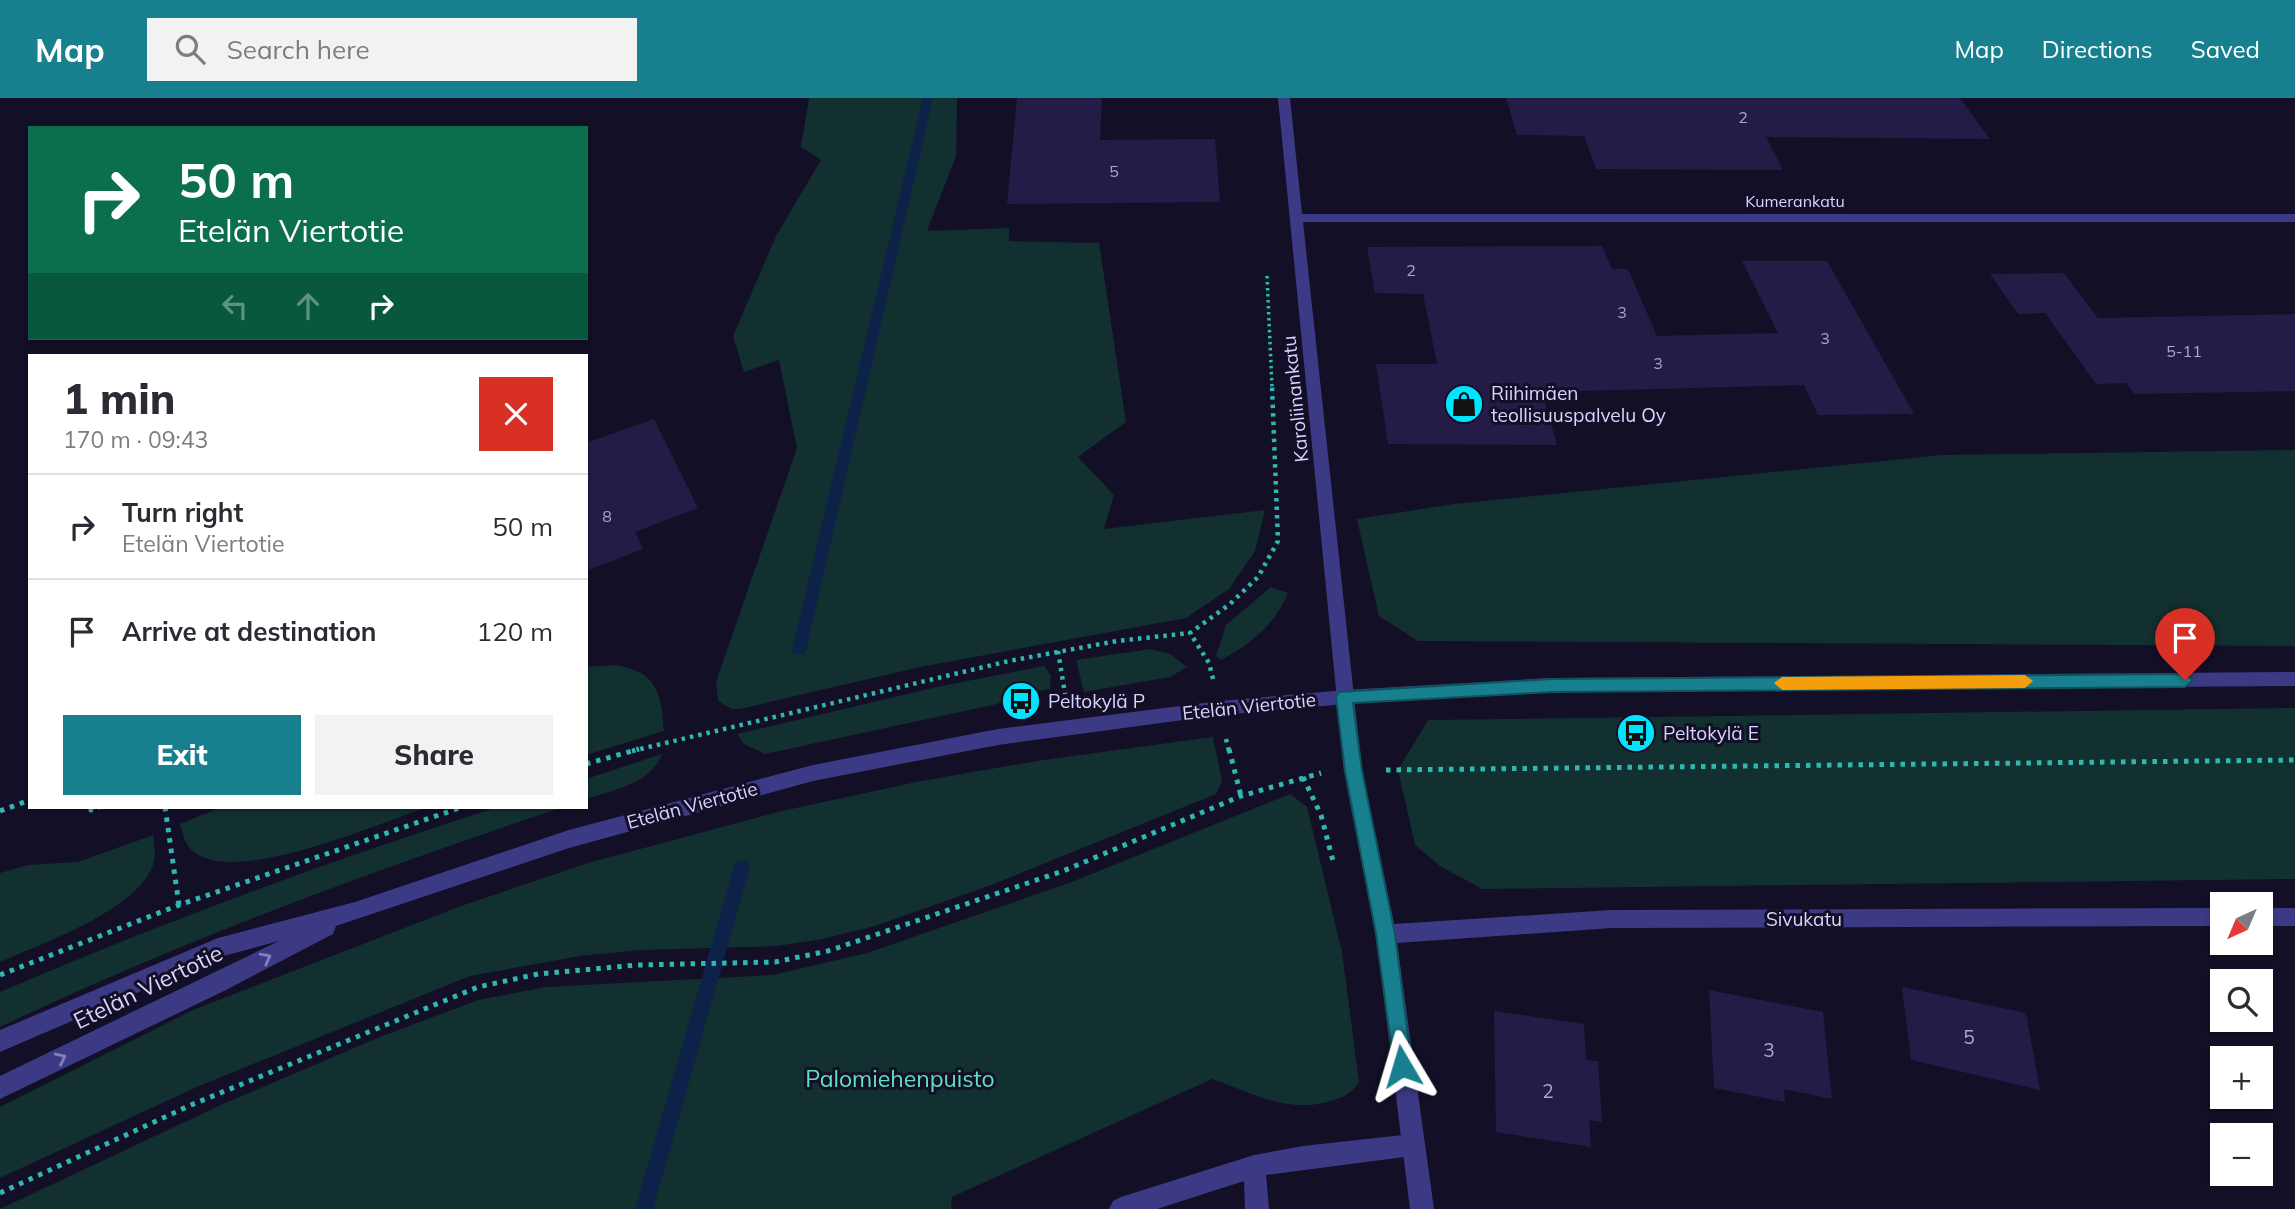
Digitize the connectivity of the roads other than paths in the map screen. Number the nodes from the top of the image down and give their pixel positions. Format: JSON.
{"nodes":[{"id":1,"x":1284,"y":98,"type":"edge"},
{"id":2,"x":1296,"y":218,"type":"junction"},
{"id":3,"x":2295,"y":218,"type":"edge"},
{"id":4,"x":2295,"y":679,"type":"edge"},
{"id":5,"x":1345,"y":697,"type":"junction"},
{"id":6,"x":355,"y":911,"type":"junction"},
{"id":7,"x":2210,"y":917,"type":"edge"},
{"id":8,"x":2273,"y":917,"type":"edge"},
{"id":9,"x":2295,"y":917,"type":"edge"},
{"id":10,"x":1386,"y":934,"type":"junction"},
{"id":11,"x":0,"y":1041,"type":"edge"},
{"id":12,"x":0,"y":1088,"type":"edge"},
{"id":13,"x":1412,"y":1145,"type":"junction"},
{"id":14,"x":1254,"y":1166,"type":"junction"},
{"id":15,"x":1121,"y":1209,"type":"edge"},
{"id":16,"x":1257,"y":1209,"type":"edge"},
{"id":17,"x":1422,"y":1209,"type":"edge"}],
"edges":[{"from":1,"to":2,"type":"street","name":"Karoliinankatu"},
{"from":2,"to":3,"type":"street","name":"Kumerankatu"},
{"from":2,"to":5,"type":"street","name":"Karoliinankatu"},
{"from":4,"to":5,"type":"street","name":"Etelän Viertotie"},
{"from":5,"to":6,"type":"street","name":"Etelän Viertotie"},
{"from":5,"to":10,"type":"street","name":"Karoliinankatu"},
{"from":6,"to":11,"type":"street","name":"Etelän Viertotie"},
{"from":12,"to":6,"type":"street","name":"Etelän Viertotie","one_way":true},
{"from":7,"to":10,"type":"street","name":"Sivukatu"},
{"from":8,"to":9,"type":"street"},
{"from":10,"to":13,"type":"street","name":"Karoliinankatu"},
{"from":13,"to":14,"type":"street"},
{"from":13,"to":17,"type":"street","name":"Karoliinankatu"},
{"from":14,"to":15,"type":"street"},
{"from":14,"to":16,"type":"street"}]}
